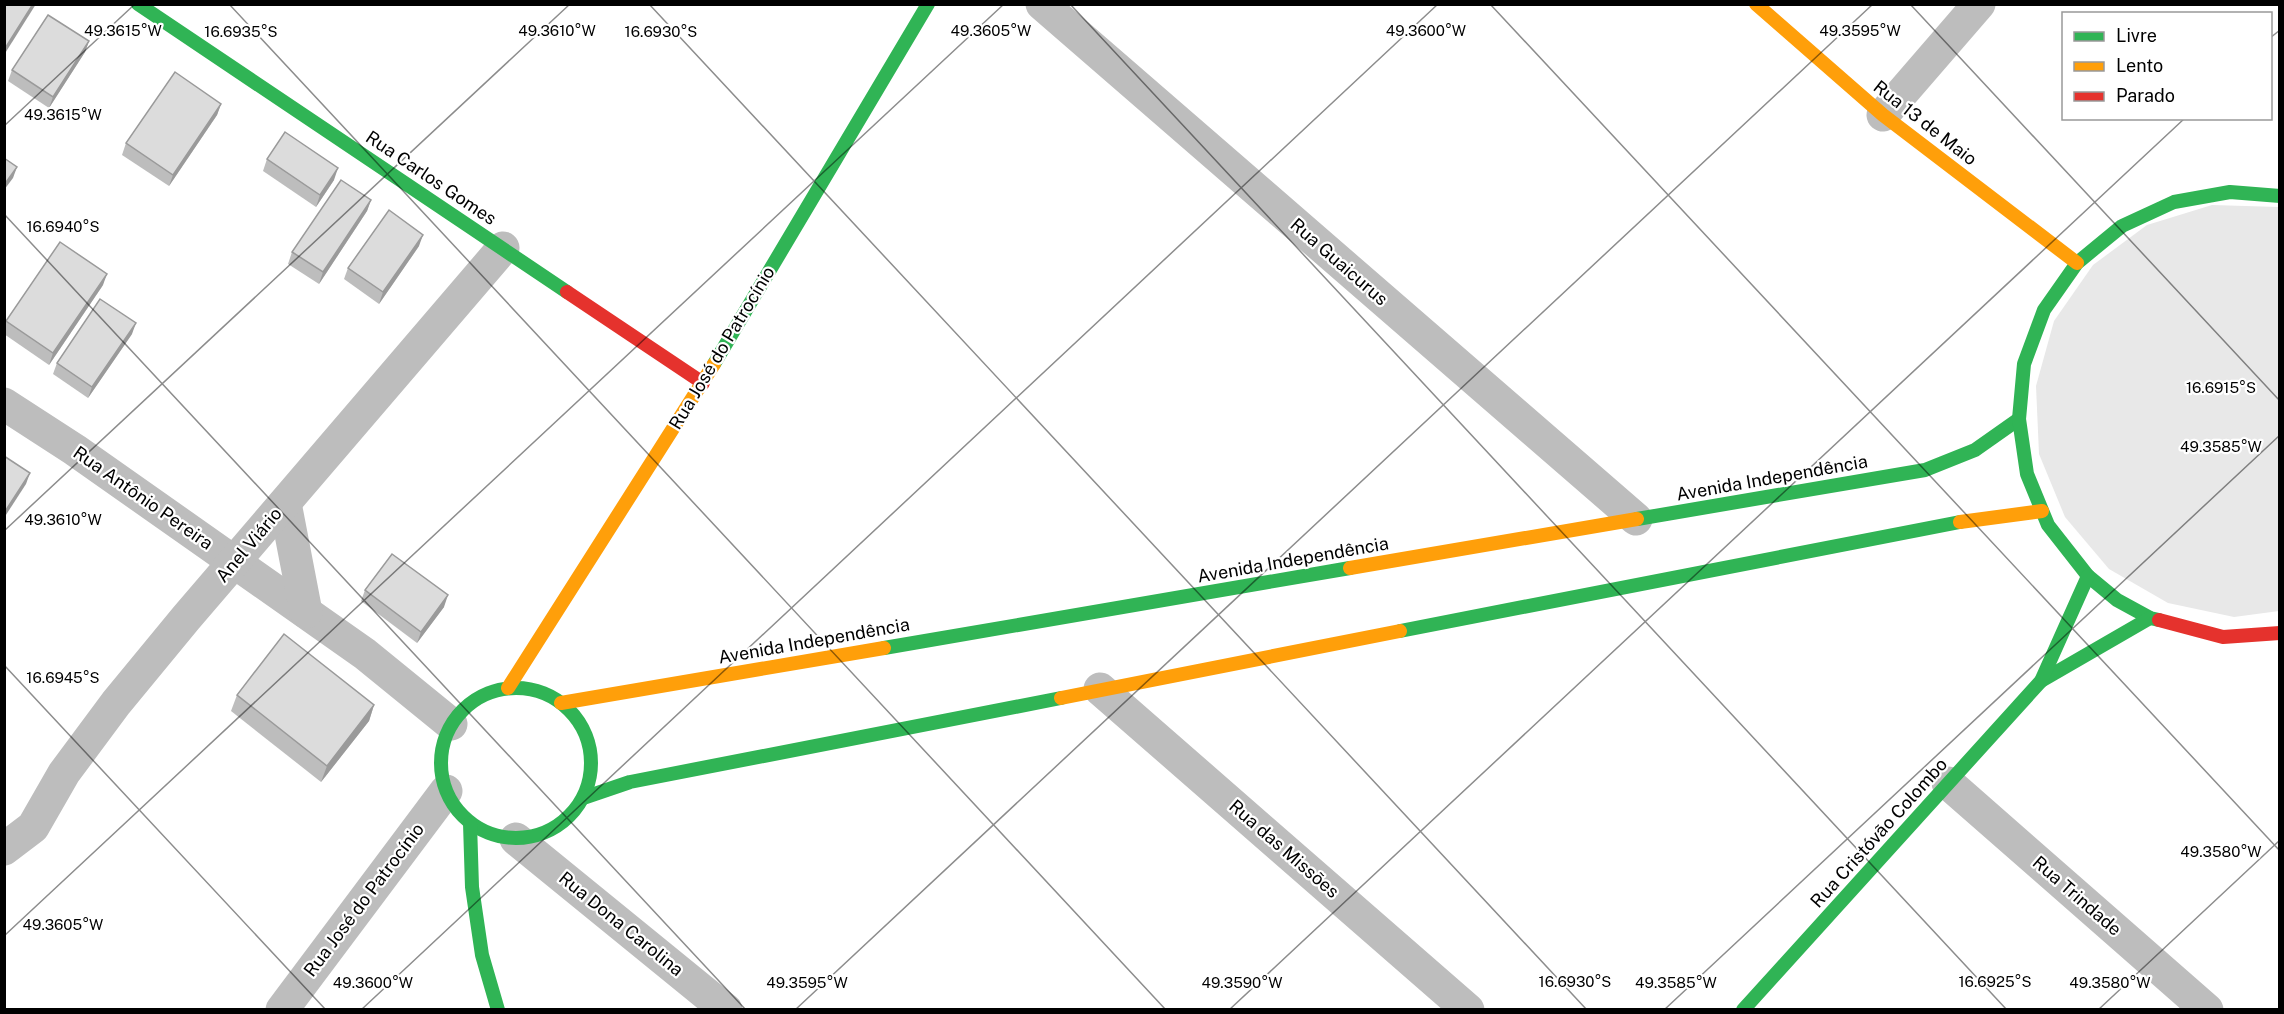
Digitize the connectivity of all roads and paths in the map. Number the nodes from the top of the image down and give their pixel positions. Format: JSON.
{"nodes":[{"id":1,"x":138,"y":4,"type":"edge"},
{"id":2,"x":928,"y":4,"type":"edge"},
{"id":3,"x":1042,"y":4,"type":"edge"},
{"id":4,"x":1756,"y":4,"type":"edge"},
{"id":5,"x":1979,"y":4,"type":"edge"},
{"id":6,"x":1883,"y":115,"type":"junction"},
{"id":7,"x":2280,"y":196,"type":"edge"},
{"id":8,"x":503,"y":248,"type":"junction"},
{"id":9,"x":2077,"y":263,"type":"junction"},
{"id":10,"x":703,"y":382,"type":"junction"},
{"id":11,"x":4,"y":404,"type":"edge"},
{"id":12,"x":2019,"y":419,"type":"junction"},
{"id":13,"x":285,"y":503,"type":"junction"},
{"id":14,"x":2042,"y":511,"type":"junction"},
{"id":15,"x":1636,"y":519,"type":"junction"},
{"id":16,"x":235,"y":562,"type":"junction"},
{"id":17,"x":2088,"y":576,"type":"junction"},
{"id":18,"x":306,"y":612,"type":"junction"},
{"id":19,"x":2150,"y":618,"type":"junction"},
{"id":20,"x":2280,"y":633,"type":"edge"},
{"id":21,"x":2041,"y":681,"type":"junction"},
{"id":22,"x":508,"y":688,"type":"junction"},
{"id":23,"x":1100,"y":689,"type":"junction"},
{"id":24,"x":561,"y":703,"type":"junction"},
{"id":25,"x":451,"y":724,"type":"junction"},
{"id":26,"x":1948,"y":783,"type":"junction"},
{"id":27,"x":446,"y":791,"type":"junction"},
{"id":28,"x":583,"y":798,"type":"junction"},
{"id":29,"x":470,"y":823,"type":"junction"},
{"id":30,"x":516,"y":838,"type":"junction"},
{"id":31,"x":4,"y":849,"type":"edge"},
{"id":32,"x":282,"y":1010,"type":"edge"},
{"id":33,"x":498,"y":1010,"type":"edge"},
{"id":34,"x":726,"y":1010,"type":"edge"},
{"id":35,"x":1468,"y":1010,"type":"edge"},
{"id":36,"x":1743,"y":1010,"type":"edge"},
{"id":37,"x":2207,"y":1010,"type":"edge"}],
"edges":[{"from":1,"to":8,"type":"street","name":"Rua Carlos Gomes"},
{"from":2,"to":10,"type":"street","name":"Rua José do Patrocínio"},
{"from":3,"to":15,"type":"street","name":"Rua Guaicurus"},
{"from":4,"to":6,"type":"street","name":"Rua 13 de Maio"},
{"from":5,"to":6,"type":"street"},
{"from":6,"to":9,"type":"street","name":"Rua 13 de Maio"},
{"from":7,"to":9,"type":"street"},
{"from":8,"to":10,"type":"street","name":"Rua Carlos Gomes"},
{"from":8,"to":13,"type":"street","name":"Anel Viário"},
{"from":9,"to":12,"type":"street"},
{"from":10,"to":22,"type":"street","name":"Rua José do Patrocínio"},
{"from":11,"to":16,"type":"street","name":"Rua Antônio Pereira"},
{"from":12,"to":14,"type":"street"},
{"from":12,"to":15,"type":"street","name":"Avenida Independência"},
{"from":13,"to":16,"type":"street","name":"Anel Viário"},
{"from":13,"to":18,"type":"street"},
{"from":14,"to":17,"type":"street"},
{"from":14,"to":23,"type":"street"},
{"from":15,"to":24,"type":"street","name":"Avenida Independência"},
{"from":16,"to":18,"type":"street","name":"Rua Antônio Pereira"},
{"from":16,"to":31,"type":"street","name":"Anel Viário"},
{"from":17,"to":19,"type":"street"},
{"from":17,"to":21,"type":"street","name":"Rua Cristóvão Colombo"},
{"from":18,"to":25,"type":"street","name":"Rua Antônio Pereira"},
{"from":19,"to":20,"type":"street"},
{"from":19,"to":21,"type":"street","name":"Rua Cristóvão Colombo"},
{"from":21,"to":26,"type":"street","name":"Rua Cristóvão Colombo"},
{"from":22,"to":24,"type":"street"},
{"from":22,"to":25,"type":"street"},
{"from":23,"to":28,"type":"street"},
{"from":23,"to":35,"type":"street","name":"Rua das Missões"},
{"from":24,"to":28,"type":"street"},
{"from":25,"to":27,"type":"street"},
{"from":26,"to":36,"type":"street","name":"Rua Cristóvão Colombo"},
{"from":26,"to":37,"type":"street","name":"Rua Trindade"},
{"from":27,"to":29,"type":"street"},
{"from":27,"to":32,"type":"street","name":"Rua José do Patrocínio"},
{"from":28,"to":30,"type":"street"},
{"from":29,"to":30,"type":"street"},
{"from":29,"to":33,"type":"street"},
{"from":30,"to":34,"type":"street","name":"Rua Dona Carolina"}]}
